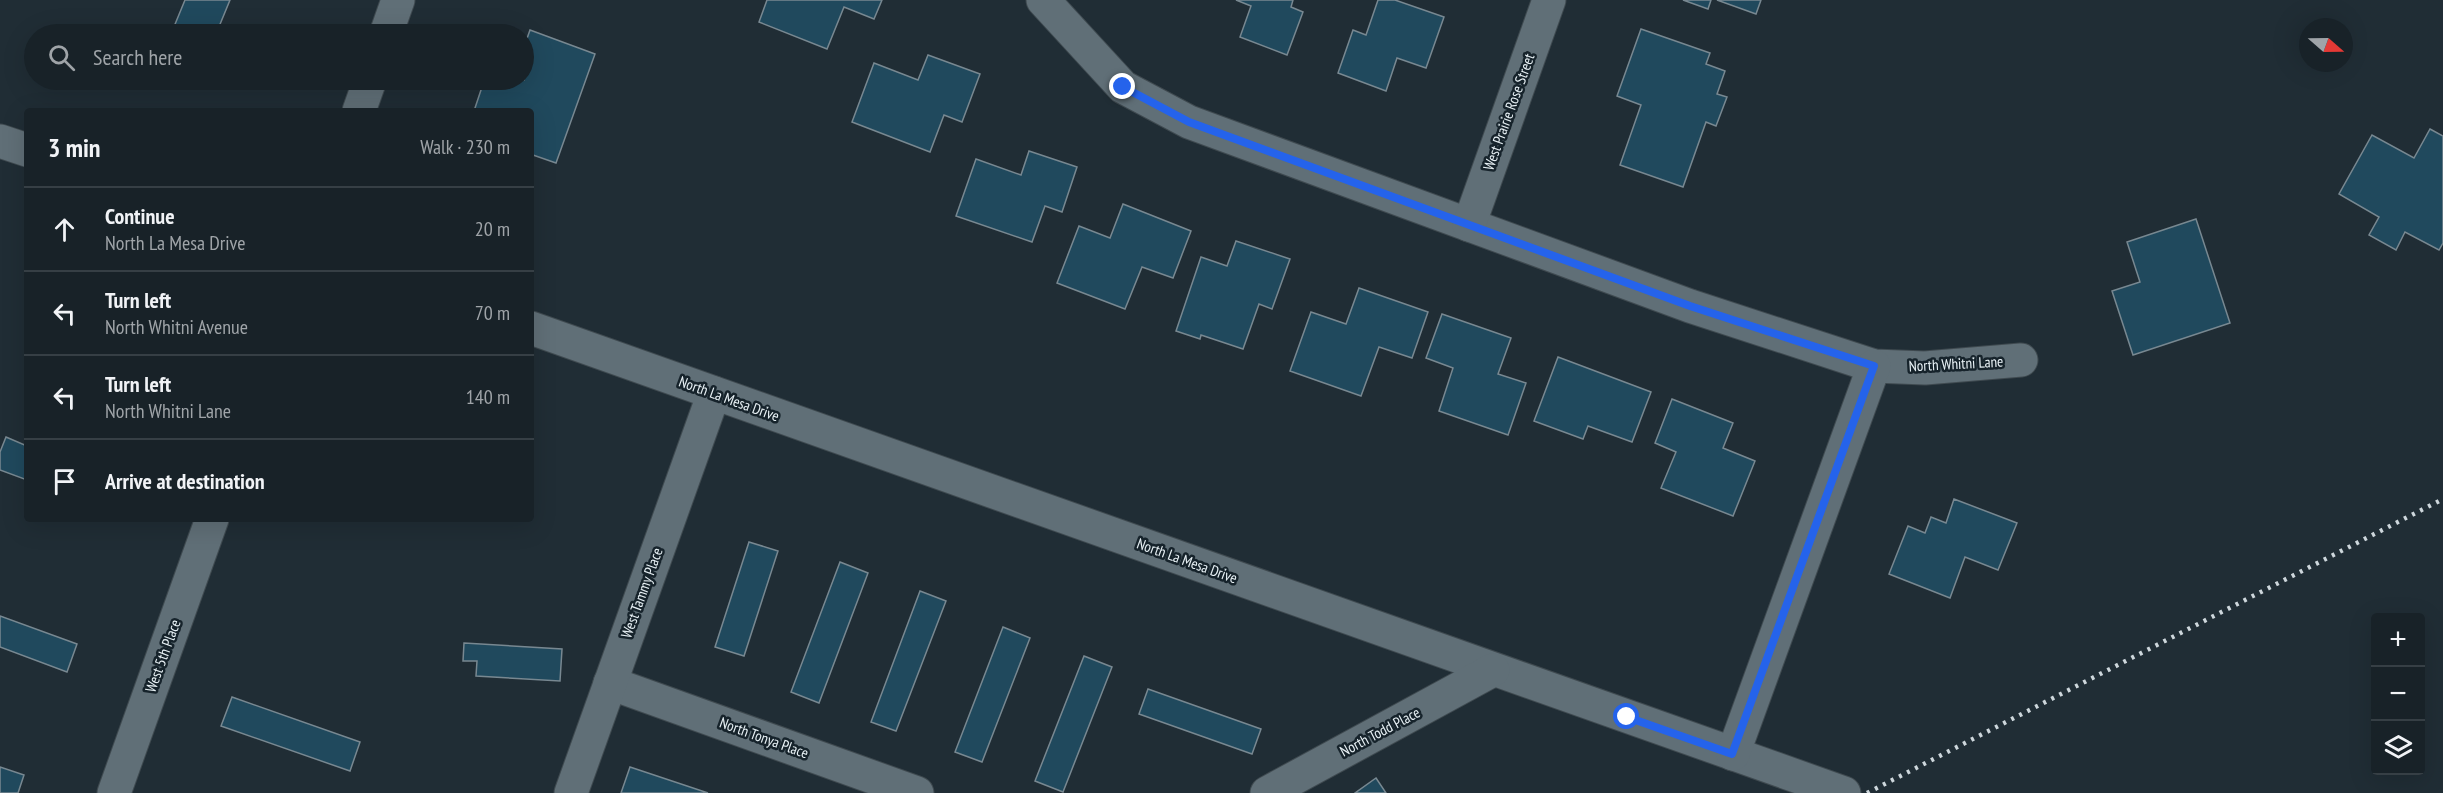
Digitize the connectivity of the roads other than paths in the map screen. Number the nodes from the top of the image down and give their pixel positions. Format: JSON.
{"nodes":[{"id":1,"x":398,"y":0,"type":"edge"},
{"id":2,"x":1043,"y":0,"type":"edge"},
{"id":3,"x":1549,"y":0,"type":"edge"},
{"id":4,"x":390,"y":24,"type":"edge"},
{"id":5,"x":366,"y":90,"type":"edge"},
{"id":6,"x":360,"y":108,"type":"edge"},
{"id":7,"x":0,"y":141,"type":"edge"},
{"id":8,"x":24,"y":149,"type":"edge"},
{"id":9,"x":1469,"y":225,"type":"junction"},
{"id":10,"x":534,"y":329,"type":"edge"},
{"id":11,"x":2021,"y":360,"type":"dead end"},
{"id":12,"x":1874,"y":366,"type":"junction"},
{"id":13,"x":714,"y":393,"type":"junction"},
{"id":14,"x":212,"y":522,"type":"edge"},
{"id":15,"x":1493,"y":670,"type":"junction"},
{"id":16,"x":610,"y":683,"type":"junction"},
{"id":17,"x":1732,"y":754,"type":"junction"},
{"id":18,"x":114,"y":793,"type":"edge"},
{"id":19,"x":571,"y":793,"type":"edge"},
{"id":20,"x":917,"y":793,"type":"edge"},
{"id":21,"x":1267,"y":793,"type":"edge"},
{"id":22,"x":1844,"y":793,"type":"edge"}],
"edges":[{"from":1,"to":4,"type":"street"},
{"from":2,"to":9,"type":"street","name":"North Whitni Lane"},
{"from":3,"to":9,"type":"street","name":"West Prairie Rose Street"},
{"from":5,"to":6,"type":"street"},
{"from":7,"to":8,"type":"street"},
{"from":9,"to":12,"type":"street","name":"North Whitni Lane"},
{"from":10,"to":13,"type":"street","name":"North La Mesa Drive"},
{"from":11,"to":12,"type":"street","name":"North Whitni Lane"},
{"from":12,"to":17,"type":"street"},
{"from":13,"to":15,"type":"street","name":"North La Mesa Drive"},
{"from":13,"to":16,"type":"street","name":"West Tammy Place"},
{"from":14,"to":18,"type":"street","name":"West 5th Place"},
{"from":15,"to":17,"type":"street","name":"North La Mesa Drive"},
{"from":15,"to":21,"type":"street","name":"North Todd Place"},
{"from":16,"to":19,"type":"street","name":"West Tammy Place"},
{"from":16,"to":20,"type":"street","name":"North Tonya Place"},
{"from":17,"to":22,"type":"street","name":"North La Mesa Drive"}]}
